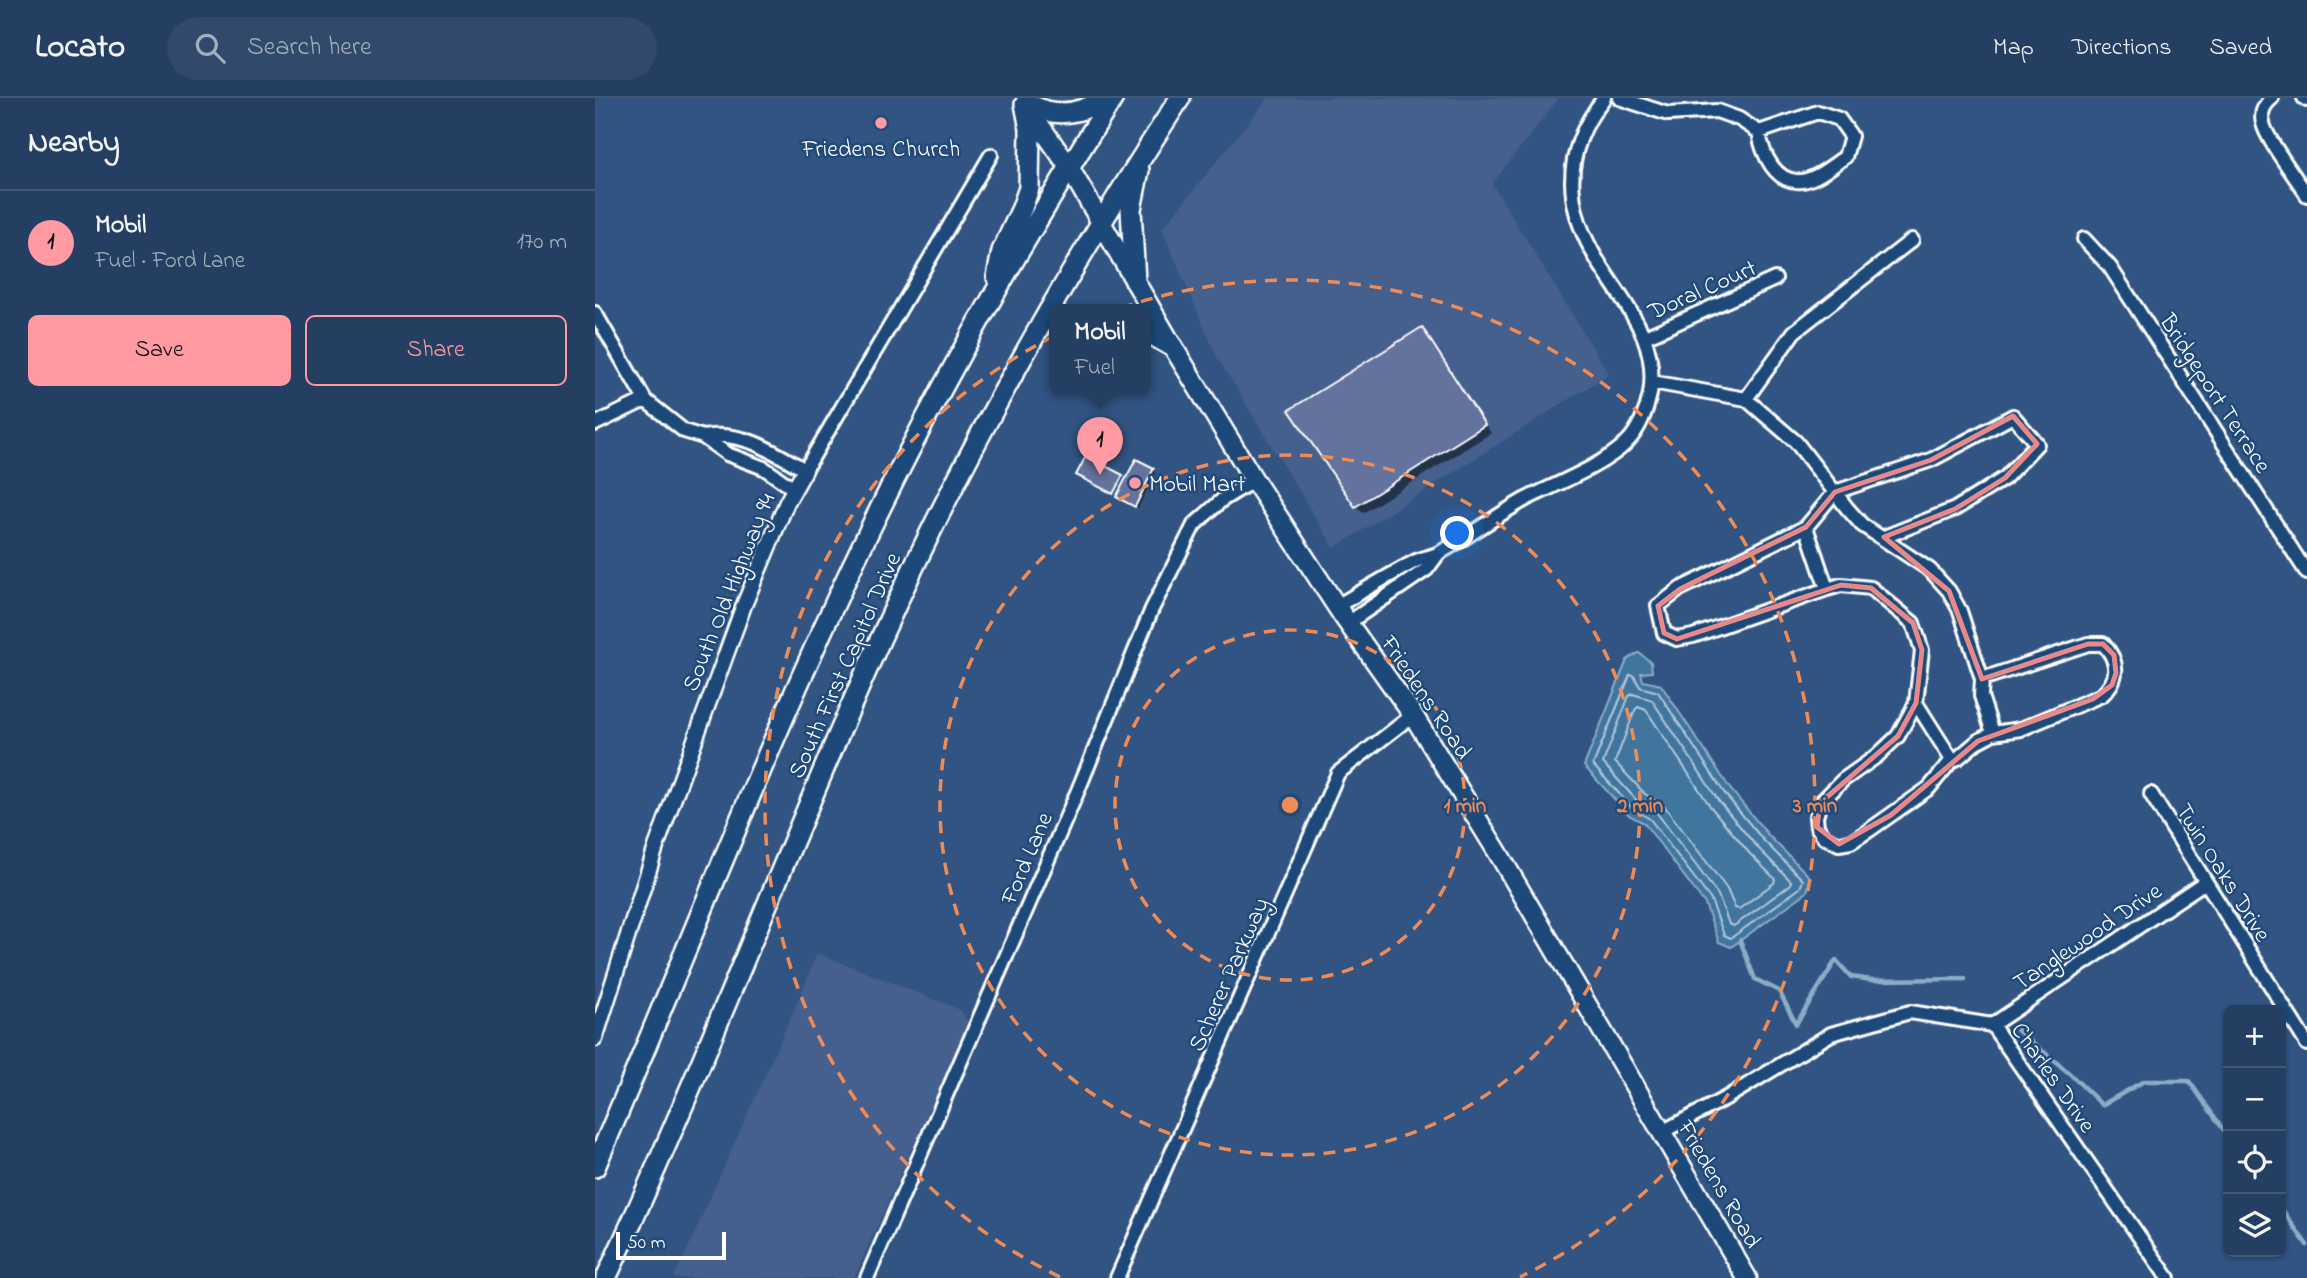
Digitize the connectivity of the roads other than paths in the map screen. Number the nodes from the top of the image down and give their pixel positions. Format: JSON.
{"nodes":[{"id":1,"x":1105,"y":98,"type":"edge"},
{"id":2,"x":1113,"y":98,"type":"edge"},
{"id":3,"x":1179,"y":98,"type":"edge"},
{"id":4,"x":1604,"y":98,"type":"edge"},
{"id":5,"x":1619,"y":98,"type":"edge"},
{"id":6,"x":2272,"y":98,"type":"edge"},
{"id":7,"x":1023,"y":101,"type":"edge"},
{"id":8,"x":1759,"y":132,"type":"junction"},
{"id":9,"x":1145,"y":152,"type":"junction"},
{"id":10,"x":991,"y":155,"type":"dead end"},
{"id":11,"x":1069,"y":167,"type":"junction"},
{"id":12,"x":2307,"y":195,"type":"edge"},
{"id":13,"x":1100,"y":222,"type":"junction"},
{"id":14,"x":2084,"y":239,"type":"dead end"},
{"id":15,"x":1912,"y":240,"type":"dead end"},
{"id":16,"x":1775,"y":279,"type":"dead end"},
{"id":17,"x":1135,"y":281,"type":"junction"},
{"id":18,"x":994,"y":292,"type":"junction"},
{"id":19,"x":1052,"y":304,"type":"edge"},
{"id":20,"x":1148,"y":304,"type":"edge"},
{"id":21,"x":1049,"y":309,"type":"edge"},
{"id":22,"x":1151,"y":309,"type":"edge"},
{"id":23,"x":595,"y":313,"type":"edge"},
{"id":24,"x":1049,"y":324,"type":"edge"},
{"id":25,"x":1151,"y":334,"type":"edge"},
{"id":26,"x":1645,"y":337,"type":"junction"},
{"id":27,"x":1030,"y":341,"type":"junction"},
{"id":28,"x":1173,"y":347,"type":"junction"},
{"id":29,"x":1652,"y":382,"type":"junction"},
{"id":30,"x":1746,"y":399,"type":"junction"},
{"id":31,"x":645,"y":400,"type":"junction"},
{"id":32,"x":595,"y":424,"type":"edge"},
{"id":33,"x":703,"y":437,"type":"junction"},
{"id":34,"x":804,"y":470,"type":"junction"},
{"id":35,"x":1254,"y":480,"type":"junction"},
{"id":36,"x":794,"y":489,"type":"junction"},
{"id":37,"x":1835,"y":492,"type":"junction"},
{"id":38,"x":1807,"y":527,"type":"junction"},
{"id":39,"x":1884,"y":537,"type":"junction"},
{"id":40,"x":1438,"y":554,"type":"junction"},
{"id":41,"x":2307,"y":573,"type":"edge"},
{"id":42,"x":1827,"y":589,"type":"junction"},
{"id":43,"x":1337,"y":606,"type":"junction"},
{"id":44,"x":1348,"y":623,"type":"junction"},
{"id":45,"x":1982,"y":679,"type":"junction"},
{"id":46,"x":1916,"y":703,"type":"junction"},
{"id":47,"x":1413,"y":715,"type":"junction"},
{"id":48,"x":1993,"y":733,"type":"junction"},
{"id":49,"x":1952,"y":760,"type":"junction"},
{"id":50,"x":2151,"y":794,"type":"dead end"},
{"id":51,"x":2205,"y":881,"type":"junction"},
{"id":52,"x":1992,"y":1025,"type":"junction"},
{"id":53,"x":595,"y":1039,"type":"edge"},
{"id":54,"x":2307,"y":1044,"type":"edge"},
{"id":55,"x":1662,"y":1132,"type":"junction"},
{"id":56,"x":595,"y":1167,"type":"edge"},
{"id":57,"x":606,"y":1278,"type":"edge"},
{"id":58,"x":867,"y":1278,"type":"edge"},
{"id":59,"x":1117,"y":1278,"type":"edge"},
{"id":60,"x":1747,"y":1278,"type":"edge"},
{"id":61,"x":2168,"y":1278,"type":"edge"}],
"edges":[{"from":1,"to":7,"type":"highway"},
{"from":2,"to":11,"type":"highway","name":"South First Capitol Drive"},
{"from":3,"to":9,"type":"highway","name":"South First Capitol Drive"},
{"from":4,"to":26,"type":"street"},
{"from":5,"to":8,"type":"street"},
{"from":6,"to":12,"type":"street"},
{"from":7,"to":11,"type":"main road","name":"Friedens Road"},
{"from":7,"to":18,"type":"highway"},
{"from":8,"to":8,"type":"street"},
{"from":9,"to":13,"type":"highway","name":"South First Capitol Drive"},
{"from":9,"to":17,"type":"highway"},
{"from":10,"to":34,"type":"street","name":"South Old Highway 94"},
{"from":11,"to":13,"type":"main road","name":"Friedens Road"},
{"from":11,"to":18,"type":"highway","name":"South First Capitol Drive"},
{"from":13,"to":17,"type":"main road","name":"Friedens Road"},
{"from":13,"to":19,"type":"highway","name":"South First Capitol Drive"},
{"from":14,"to":41,"type":"street","name":"Bridgeport Terrace"},
{"from":15,"to":30,"type":"street"},
{"from":16,"to":26,"type":"street","name":"Doral Court"},
{"from":17,"to":20,"type":"main road","name":"Friedens Road"},
{"from":18,"to":56,"type":"highway","name":"South First Capitol Drive"},
{"from":21,"to":27,"type":"highway","name":"South First Capitol Drive"},
{"from":22,"to":28,"type":"main road","name":"Friedens Road"},
{"from":23,"to":31,"type":"street"},
{"from":24,"to":27,"type":"highway"},
{"from":25,"to":28,"type":"highway"},
{"from":26,"to":29,"type":"street"},
{"from":27,"to":57,"type":"highway","name":"South First Capitol Drive"},
{"from":28,"to":35,"type":"main road","name":"Friedens Road"},
{"from":29,"to":30,"type":"street"},
{"from":29,"to":40,"type":"street"},
{"from":30,"to":37,"type":"street"},
{"from":31,"to":32,"type":"street"},
{"from":31,"to":33,"type":"street"},
{"from":33,"to":34,"type":"street"},
{"from":33,"to":36,"type":"street"},
{"from":34,"to":36,"type":"street","name":"South Old Highway 94"},
{"from":35,"to":43,"type":"main road","name":"Friedens Road"},
{"from":35,"to":58,"type":"street","name":"Ford Lane"},
{"from":36,"to":53,"type":"street","name":"South Old Highway 94"},
{"from":37,"to":38,"type":"street"},
{"from":37,"to":39,"type":"street"},
{"from":37,"to":39,"type":"street"},
{"from":38,"to":42,"type":"street"},
{"from":38,"to":42,"type":"street"},
{"from":39,"to":45,"type":"street"},
{"from":40,"to":43,"type":"street"},
{"from":40,"to":44,"type":"street"},
{"from":42,"to":46,"type":"street"},
{"from":43,"to":44,"type":"main road","name":"Friedens Road"},
{"from":44,"to":47,"type":"main road","name":"Friedens Road"},
{"from":45,"to":48,"type":"street"},
{"from":45,"to":48,"type":"street"},
{"from":46,"to":49,"type":"street"},
{"from":46,"to":49,"type":"street"},
{"from":47,"to":55,"type":"main road","name":"Friedens Road"},
{"from":47,"to":59,"type":"street","name":"Scherer Parkway"},
{"from":48,"to":49,"type":"street"},
{"from":50,"to":51,"type":"street","name":"Twin Oaks Drive"},
{"from":51,"to":52,"type":"street","name":"Tanglewood Drive"},
{"from":51,"to":54,"type":"street","name":"Twin Oaks Drive"},
{"from":52,"to":55,"type":"street","name":"Charles Drive"},
{"from":52,"to":61,"type":"street","name":"Charles Drive"},
{"from":55,"to":60,"type":"main road","name":"Friedens Road"}]}
